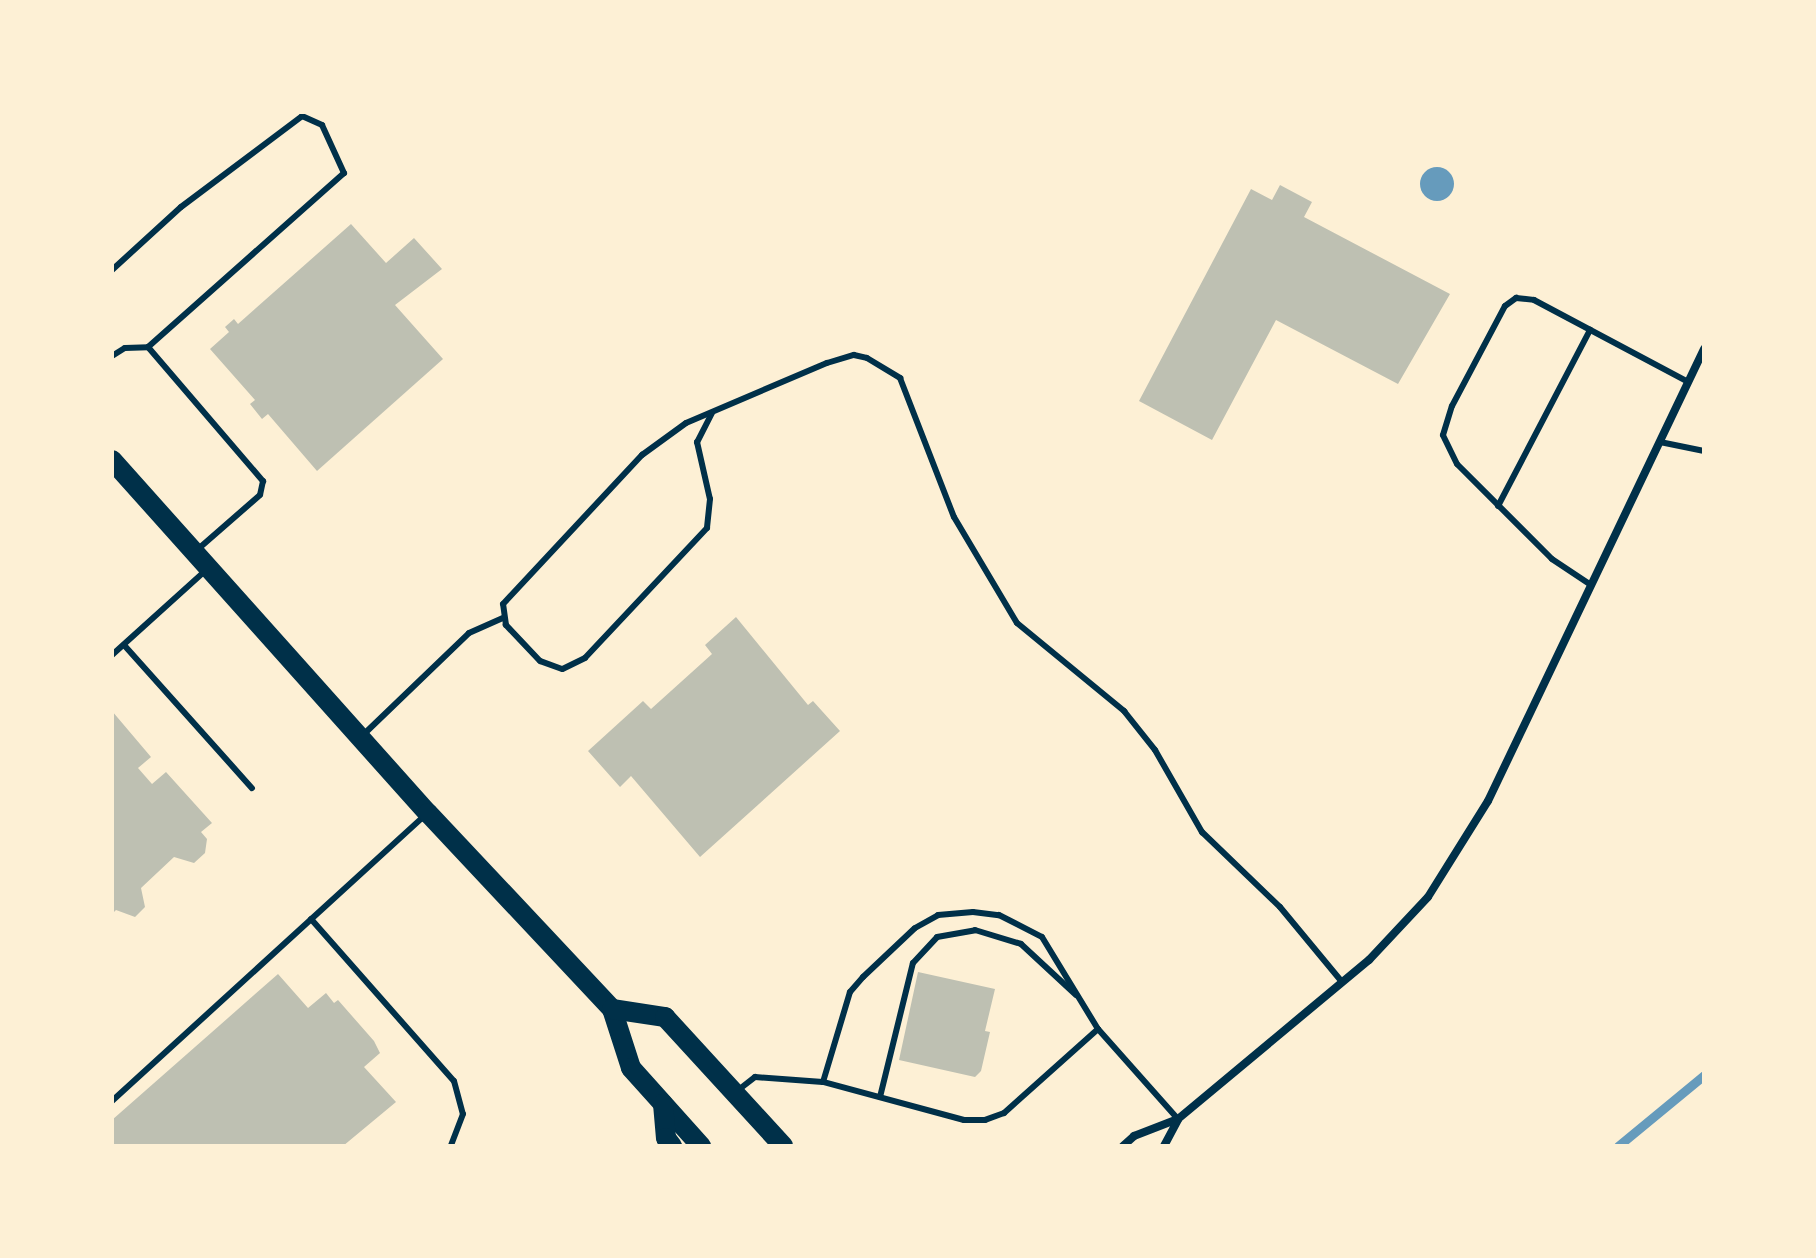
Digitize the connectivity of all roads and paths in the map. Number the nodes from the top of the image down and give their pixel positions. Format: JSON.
{"nodes":[{"id":1,"x":112,"y":270,"type":"edge"},
{"id":2,"x":1590,"y":330,"type":"junction"},
{"id":3,"x":148,"y":347,"type":"junction"},
{"id":4,"x":1704,"y":349,"type":"edge"},
{"id":5,"x":112,"y":356,"type":"edge"},
{"id":6,"x":1688,"y":382,"type":"junction"},
{"id":7,"x":712,"y":413,"type":"junction"},
{"id":8,"x":1660,"y":442,"type":"junction"},
{"id":9,"x":1704,"y":451,"type":"edge"},
{"id":10,"x":112,"y":460,"type":"edge"},
{"id":11,"x":1498,"y":506,"type":"junction"},
{"id":12,"x":201,"y":560,"type":"junction"},
{"id":13,"x":1591,"y":585,"type":"junction"},
{"id":14,"x":503,"y":618,"type":"junction"},
{"id":15,"x":124,"y":645,"type":"junction"},
{"id":16,"x":112,"y":655,"type":"edge"},
{"id":17,"x":360,"y":738,"type":"junction"},
{"id":18,"x":252,"y":788,"type":"dead end"},
{"id":19,"x":428,"y":813,"type":"junction"},
{"id":20,"x":311,"y":919,"type":"junction"},
{"id":21,"x":1342,"y":982,"type":"junction"},
{"id":22,"x":1082,"y":1000,"type":"junction"},
{"id":23,"x":612,"y":1009,"type":"junction"},
{"id":24,"x":1098,"y":1029,"type":"junction"},
{"id":25,"x":823,"y":1082,"type":"junction"},
{"id":26,"x":735,"y":1094,"type":"junction"},
{"id":27,"x":880,"y":1097,"type":"junction"},
{"id":28,"x":112,"y":1101,"type":"edge"},
{"id":29,"x":663,"y":1104,"type":"junction"},
{"id":30,"x":1178,"y":1119,"type":"junction"},
{"id":31,"x":451,"y":1146,"type":"edge"},
{"id":32,"x":672,"y":1146,"type":"edge"},
{"id":33,"x":701,"y":1146,"type":"edge"},
{"id":34,"x":783,"y":1146,"type":"edge"},
{"id":35,"x":1123,"y":1146,"type":"edge"},
{"id":36,"x":1164,"y":1146,"type":"edge"}],
"edges":[{"from":1,"to":3,"type":"lane"},
{"from":2,"to":6,"type":"lane"},
{"from":2,"to":11,"type":"lane"},
{"from":2,"to":11,"type":"lane"},
{"from":3,"to":5,"type":"lane"},
{"from":3,"to":12,"type":"lane"},
{"from":4,"to":6,"type":"street"},
{"from":6,"to":8,"type":"street"},
{"from":7,"to":14,"type":"lane"},
{"from":7,"to":14,"type":"lane"},
{"from":7,"to":21,"type":"lane"},
{"from":8,"to":9,"type":"lane"},
{"from":8,"to":13,"type":"street"},
{"from":10,"to":12,"type":"main road"},
{"from":11,"to":13,"type":"lane"},
{"from":12,"to":15,"type":"lane"},
{"from":12,"to":17,"type":"main road"},
{"from":13,"to":21,"type":"street"},
{"from":14,"to":17,"type":"lane"},
{"from":15,"to":16,"type":"lane"},
{"from":15,"to":18,"type":"lane"},
{"from":17,"to":19,"type":"main road"},
{"from":19,"to":20,"type":"lane"},
{"from":19,"to":23,"type":"main road"},
{"from":20,"to":28,"type":"lane"},
{"from":20,"to":31,"type":"lane"},
{"from":21,"to":30,"type":"street"},
{"from":22,"to":24,"type":"lane"},
{"from":22,"to":25,"type":"lane"},
{"from":22,"to":27,"type":"lane"},
{"from":23,"to":26,"type":"main road"},
{"from":23,"to":29,"type":"main road"},
{"from":24,"to":27,"type":"lane"},
{"from":24,"to":30,"type":"lane"},
{"from":25,"to":26,"type":"lane"},
{"from":25,"to":27,"type":"lane"},
{"from":26,"to":34,"type":"main road"},
{"from":29,"to":32,"type":"main road"},
{"from":29,"to":33,"type":"main road"},
{"from":30,"to":35,"type":"street"},
{"from":30,"to":36,"type":"street"}]}
